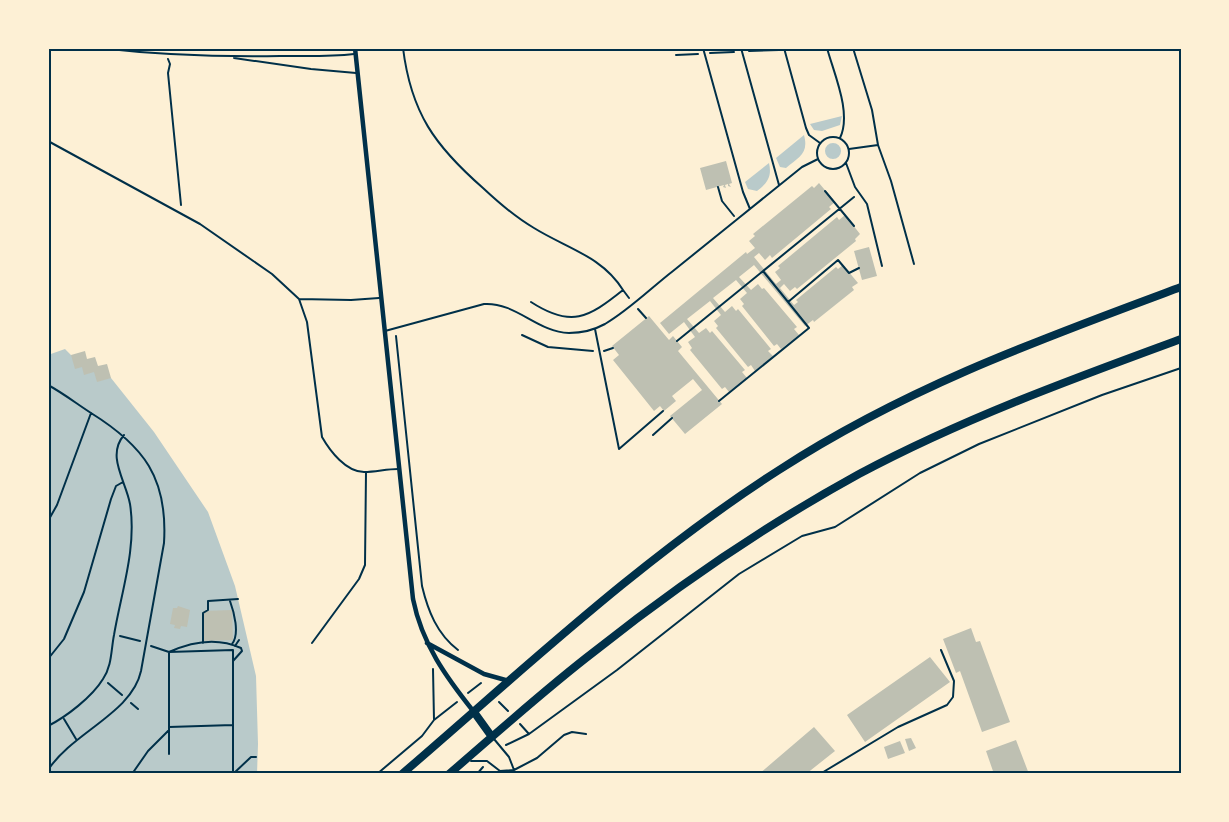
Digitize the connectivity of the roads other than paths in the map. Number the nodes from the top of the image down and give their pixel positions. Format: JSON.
{"nodes":[{"id":1,"x":99,"y":48,"type":"edge"},
{"id":2,"x":703,"y":48,"type":"edge"},
{"id":3,"x":827,"y":48,"type":"edge"},
{"id":4,"x":785,"y":49,"type":"edge"},
{"id":5,"x":742,"y":50,"type":"edge"},
{"id":6,"x":355,"y":51,"type":"edge"},
{"id":7,"x":225,"y":57,"type":"junction"},
{"id":8,"x":358,"y":73,"type":"junction"},
{"id":9,"x":840,"y":138,"type":"junction"},
{"id":10,"x":48,"y":141,"type":"edge"},
{"id":11,"x":820,"y":143,"type":"junction"},
{"id":12,"x":818,"y":159,"type":"junction"},
{"id":13,"x":846,"y":163,"type":"junction"},
{"id":14,"x":779,"y":186,"type":"junction"},
{"id":15,"x":750,"y":209,"type":"junction"},
{"id":16,"x":882,"y":266,"type":"dead end"},
{"id":17,"x":1181,"y":287,"type":"edge"},
{"id":18,"x":382,"y":298,"type":"junction"},
{"id":19,"x":299,"y":299,"type":"junction"},
{"id":20,"x":595,"y":329,"type":"junction"},
{"id":21,"x":385,"y":331,"type":"junction"},
{"id":22,"x":1181,"y":339,"type":"edge"},
{"id":23,"x":48,"y":385,"type":"edge"},
{"id":24,"x":663,"y":411,"type":"dead end"},
{"id":25,"x":91,"y":412,"type":"junction"},
{"id":26,"x":124,"y":435,"type":"junction"},
{"id":27,"x":399,"y":469,"type":"junction"},
{"id":28,"x":366,"y":472,"type":"junction"},
{"id":29,"x":123,"y":482,"type":"junction"},
{"id":30,"x":48,"y":521,"type":"edge"},
{"id":31,"x":312,"y":643,"type":"dead end"},
{"id":32,"x":427,"y":643,"type":"junction"},
{"id":33,"x":48,"y":659,"type":"edge"},
{"id":34,"x":510,"y":681,"type":"junction"},
{"id":35,"x":474,"y":712,"type":"junction"},
{"id":36,"x":63,"y":718,"type":"junction"},
{"id":37,"x":48,"y":726,"type":"edge"},
{"id":38,"x":586,"y":734,"type":"dead end"},
{"id":39,"x":492,"y":737,"type":"junction"},
{"id":40,"x":76,"y":739,"type":"junction"},
{"id":41,"x":465,"y":760,"type":"junction"},
{"id":42,"x":48,"y":770,"type":"edge"},
{"id":43,"x":513,"y":772,"type":"edge"},
{"id":44,"x":402,"y":774,"type":"edge"},
{"id":45,"x":449,"y":774,"type":"edge"}],
"edges":[{"from":1,"to":7,"type":"lane"},
{"from":2,"to":15,"type":"lane"},
{"from":3,"to":9,"type":"lane"},
{"from":4,"to":11,"type":"lane"},
{"from":5,"to":14,"type":"lane"},
{"from":6,"to":7,"type":"lane"},
{"from":6,"to":8,"type":"street"},
{"from":7,"to":8,"type":"lane"},
{"from":8,"to":18,"type":"street"},
{"from":9,"to":11,"type":"lane"},
{"from":9,"to":13,"type":"lane"},
{"from":10,"to":19,"type":"lane"},
{"from":11,"to":12,"type":"lane"},
{"from":12,"to":13,"type":"lane"},
{"from":12,"to":14,"type":"lane"},
{"from":13,"to":16,"type":"lane"},
{"from":14,"to":15,"type":"lane"},
{"from":15,"to":20,"type":"lane"},
{"from":17,"to":34,"type":"highway"},
{"from":18,"to":19,"type":"lane"},
{"from":18,"to":21,"type":"street"},
{"from":19,"to":28,"type":"lane"},
{"from":20,"to":21,"type":"lane"},
{"from":20,"to":24,"type":"lane"},
{"from":21,"to":27,"type":"street"},
{"from":22,"to":39,"type":"highway"},
{"from":23,"to":25,"type":"lane"},
{"from":25,"to":26,"type":"lane"},
{"from":25,"to":30,"type":"lane"},
{"from":26,"to":29,"type":"lane"},
{"from":26,"to":40,"type":"lane"},
{"from":27,"to":28,"type":"lane"},
{"from":27,"to":32,"type":"street"},
{"from":28,"to":31,"type":"lane"},
{"from":29,"to":33,"type":"lane"},
{"from":29,"to":36,"type":"lane"},
{"from":32,"to":34,"type":"street"},
{"from":32,"to":35,"type":"street"},
{"from":34,"to":35,"type":"highway"},
{"from":35,"to":39,"type":"highway"},
{"from":35,"to":44,"type":"highway"},
{"from":36,"to":37,"type":"lane"},
{"from":36,"to":40,"type":"lane"},
{"from":38,"to":43,"type":"lane"},
{"from":39,"to":41,"type":"highway"},
{"from":39,"to":43,"type":"lane"},
{"from":40,"to":42,"type":"lane"},
{"from":41,"to":43,"type":"lane"},
{"from":41,"to":45,"type":"highway"}]}
